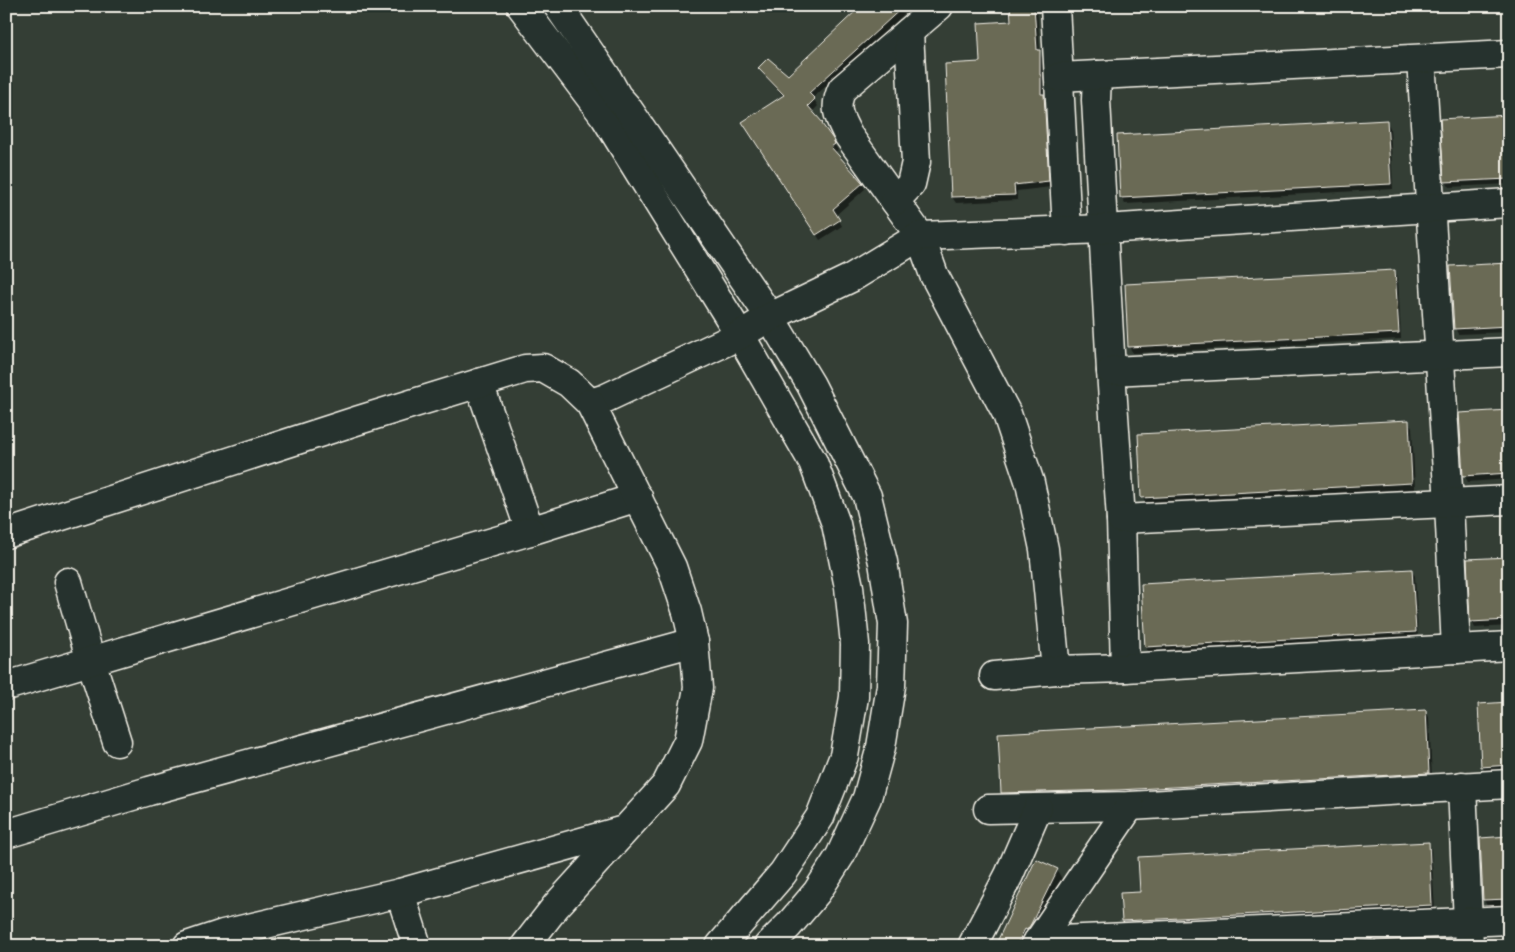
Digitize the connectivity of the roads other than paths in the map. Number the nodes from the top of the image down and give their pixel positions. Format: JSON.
{"nodes":[{"id":1,"x":521,"y":6,"type":"edge"},
{"id":2,"x":558,"y":6,"type":"edge"},
{"id":3,"x":939,"y":6,"type":"edge"},
{"id":4,"x":1055,"y":6,"type":"edge"},
{"id":5,"x":909,"y":32,"type":"junction"},
{"id":6,"x":1509,"y":54,"type":"edge"},
{"id":7,"x":1421,"y":59,"type":"junction"},
{"id":8,"x":1097,"y":75,"type":"junction"},
{"id":9,"x":1059,"y":77,"type":"junction"},
{"id":10,"x":895,"y":201,"type":"junction"},
{"id":11,"x":1509,"y":203,"type":"edge"},
{"id":12,"x":1432,"y":208,"type":"junction"},
{"id":13,"x":1104,"y":229,"type":"junction"},
{"id":14,"x":1067,"y":231,"type":"junction"},
{"id":15,"x":920,"y":236,"type":"junction"},
{"id":16,"x":770,"y":317,"type":"junction"},
{"id":17,"x":740,"y":335,"type":"junction"},
{"id":18,"x":1509,"y":352,"type":"edge"},
{"id":19,"x":1439,"y":356,"type":"junction"},
{"id":20,"x":1111,"y":371,"type":"junction"},
{"id":21,"x":479,"y":383,"type":"junction"},
{"id":22,"x":590,"y":403,"type":"junction"},
{"id":23,"x":638,"y":497,"type":"junction"},
{"id":24,"x":1509,"y":500,"type":"edge"},
{"id":25,"x":1449,"y":504,"type":"junction"},
{"id":26,"x":1121,"y":519,"type":"junction"},
{"id":27,"x":530,"y":530,"type":"junction"},
{"id":28,"x":6,"y":534,"type":"edge"},
{"id":29,"x":68,"y":582,"type":"dead end"},
{"id":30,"x":694,"y":642,"type":"junction"},
{"id":31,"x":1509,"y":646,"type":"edge"},
{"id":32,"x":1456,"y":649,"type":"junction"},
{"id":33,"x":91,"y":661,"type":"junction"},
{"id":34,"x":1124,"y":668,"type":"junction"},
{"id":35,"x":1056,"y":670,"type":"junction"},
{"id":36,"x":994,"y":676,"type":"dead end"},
{"id":37,"x":6,"y":686,"type":"edge"},
{"id":38,"x":117,"y":742,"type":"dead end"},
{"id":39,"x":1509,"y":784,"type":"edge"},
{"id":40,"x":1462,"y":786,"type":"junction"},
{"id":41,"x":1130,"y":806,"type":"junction"},
{"id":42,"x":1038,"y":808,"type":"junction"},
{"id":43,"x":988,"y":809,"type":"dead end"},
{"id":44,"x":624,"y":830,"type":"junction"},
{"id":45,"x":6,"y":834,"type":"edge"},
{"id":46,"x":400,"y":893,"type":"junction"},
{"id":47,"x":1509,"y":920,"type":"edge"},
{"id":48,"x":1468,"y":934,"type":"edge"},
{"id":49,"x":1037,"y":943,"type":"edge"},
{"id":50,"x":187,"y":946,"type":"edge"},
{"id":51,"x":417,"y":946,"type":"edge"},
{"id":52,"x":525,"y":946,"type":"edge"},
{"id":53,"x":720,"y":946,"type":"edge"},
{"id":54,"x":768,"y":946,"type":"edge"},
{"id":55,"x":972,"y":946,"type":"edge"}],
"edges":[{"from":1,"to":17,"type":"street"},
{"from":2,"to":16,"type":"street"},
{"from":3,"to":5,"type":"street"},
{"from":4,"to":9,"type":"street"},
{"from":5,"to":10,"type":"street"},
{"from":5,"to":10,"type":"street"},
{"from":6,"to":7,"type":"street"},
{"from":7,"to":8,"type":"street"},
{"from":7,"to":12,"type":"street"},
{"from":8,"to":9,"type":"street"},
{"from":8,"to":13,"type":"street"},
{"from":9,"to":14,"type":"street"},
{"from":10,"to":15,"type":"street"},
{"from":11,"to":12,"type":"street"},
{"from":12,"to":13,"type":"street"},
{"from":12,"to":19,"type":"street"},
{"from":13,"to":14,"type":"street"},
{"from":13,"to":20,"type":"street"},
{"from":14,"to":15,"type":"street"},
{"from":15,"to":16,"type":"street"},
{"from":15,"to":35,"type":"street"},
{"from":16,"to":17,"type":"street"},
{"from":16,"to":54,"type":"street"},
{"from":17,"to":22,"type":"street"},
{"from":17,"to":53,"type":"street"},
{"from":18,"to":19,"type":"street"},
{"from":19,"to":20,"type":"street"},
{"from":19,"to":25,"type":"street"},
{"from":20,"to":26,"type":"street"},
{"from":21,"to":22,"type":"street"},
{"from":21,"to":27,"type":"street"},
{"from":21,"to":28,"type":"street"},
{"from":22,"to":23,"type":"street"},
{"from":23,"to":27,"type":"street"},
{"from":23,"to":30,"type":"street"},
{"from":24,"to":25,"type":"street"},
{"from":25,"to":26,"type":"street"},
{"from":25,"to":32,"type":"street"},
{"from":26,"to":34,"type":"street"},
{"from":27,"to":33,"type":"street"},
{"from":29,"to":33,"type":"street"},
{"from":30,"to":44,"type":"street"},
{"from":30,"to":45,"type":"street"},
{"from":31,"to":32,"type":"street"},
{"from":32,"to":34,"type":"street"},
{"from":33,"to":37,"type":"street"},
{"from":33,"to":38,"type":"street"},
{"from":34,"to":35,"type":"street"},
{"from":35,"to":36,"type":"street"},
{"from":39,"to":40,"type":"street"},
{"from":40,"to":41,"type":"street"},
{"from":40,"to":48,"type":"street"},
{"from":41,"to":42,"type":"street"},
{"from":41,"to":49,"type":"street"},
{"from":42,"to":43,"type":"street"},
{"from":42,"to":55,"type":"street"},
{"from":44,"to":46,"type":"street"},
{"from":44,"to":52,"type":"street"},
{"from":46,"to":50,"type":"street"},
{"from":46,"to":51,"type":"street"},
{"from":47,"to":48,"type":"street"},
{"from":48,"to":49,"type":"street"}]}
